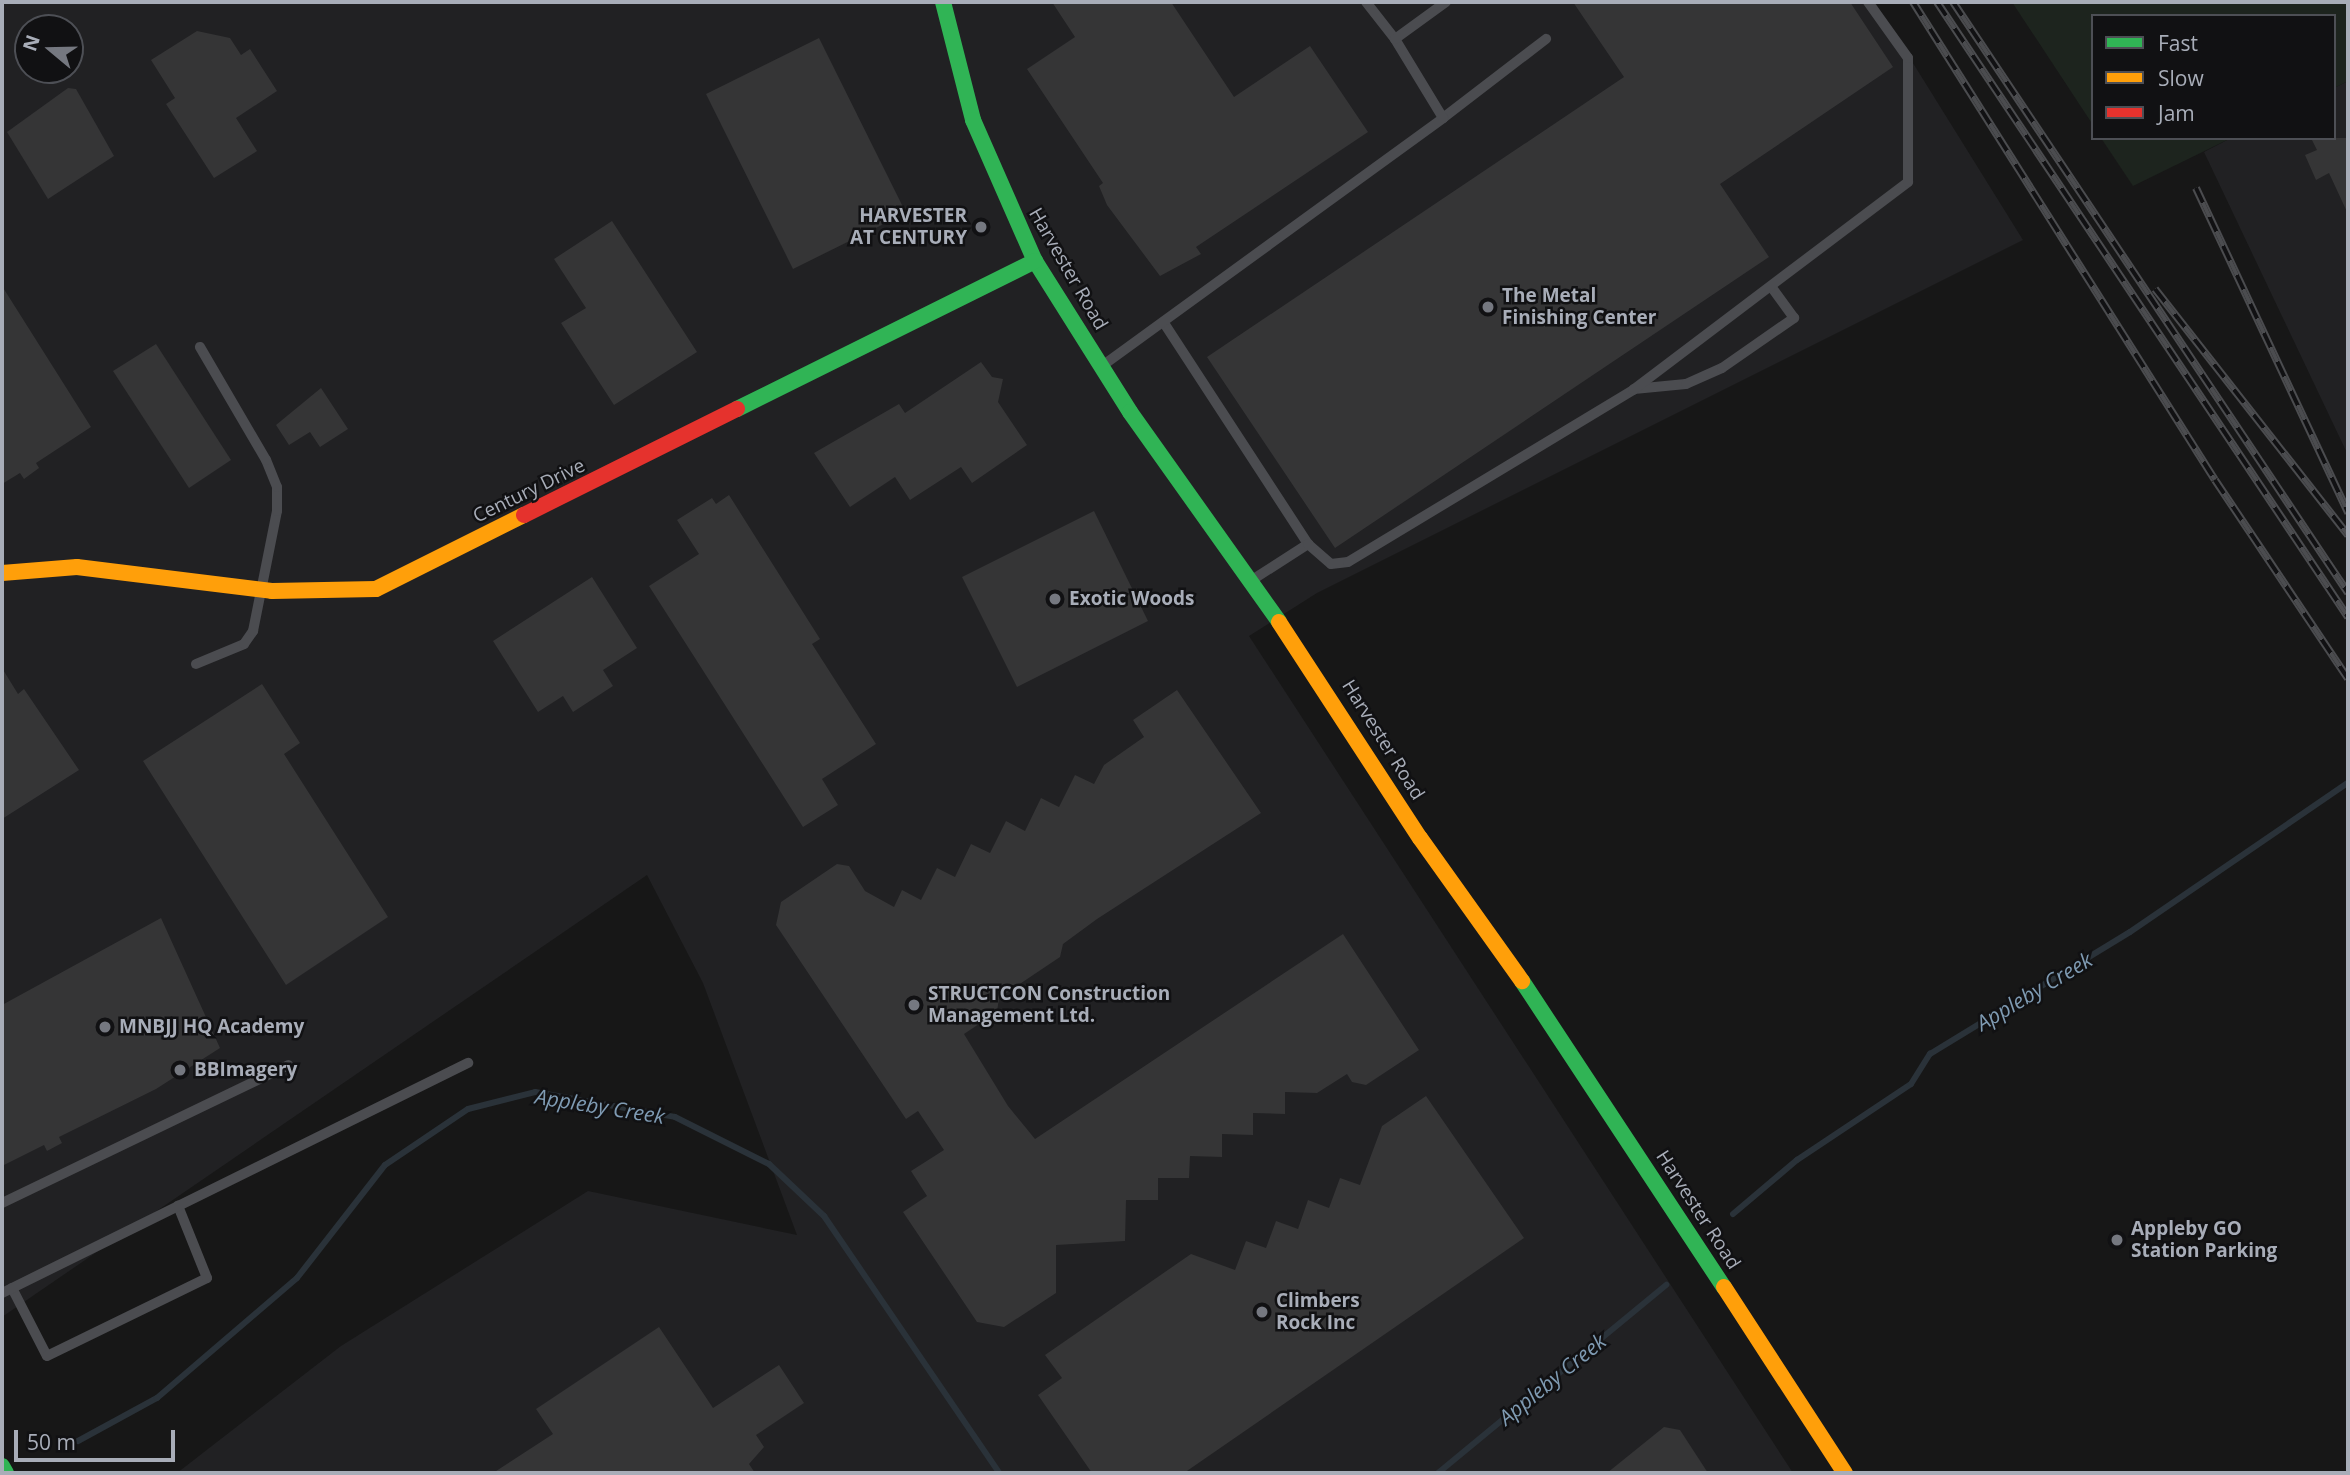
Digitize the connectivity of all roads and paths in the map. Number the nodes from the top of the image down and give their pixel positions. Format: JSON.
{"nodes":[{"id":1,"x":943,"y":2,"type":"edge"},
{"id":2,"x":1366,"y":2,"type":"edge"},
{"id":3,"x":1446,"y":2,"type":"edge"},
{"id":4,"x":1868,"y":2,"type":"edge"},
{"id":5,"x":1395,"y":39,"type":"junction"},
{"id":6,"x":1546,"y":39,"type":"dead end"},
{"id":7,"x":1443,"y":118,"type":"junction"},
{"id":8,"x":1035,"y":261,"type":"junction"},
{"id":9,"x":1771,"y":286,"type":"junction"},
{"id":10,"x":1164,"y":323,"type":"junction"},
{"id":11,"x":200,"y":347,"type":"dead end"},
{"id":12,"x":1101,"y":367,"type":"junction"},
{"id":13,"x":1633,"y":390,"type":"junction"},
{"id":14,"x":1308,"y":544,"type":"junction"},
{"id":15,"x":2,"y":573,"type":"edge"},
{"id":16,"x":1251,"y":581,"type":"junction"},
{"id":17,"x":262,"y":589,"type":"junction"},
{"id":18,"x":196,"y":664,"type":"dead end"},
{"id":19,"x":468,"y":1063,"type":"dead end"},
{"id":20,"x":289,"y":1065,"type":"dead end"},
{"id":21,"x":2,"y":1203,"type":"edge"},
{"id":22,"x":178,"y":1206,"type":"junction"},
{"id":23,"x":12,"y":1288,"type":"junction"},
{"id":24,"x":2,"y":1293,"type":"edge"},
{"id":25,"x":2,"y":1466,"type":"edge"},
{"id":26,"x":6,"y":1473,"type":"edge"},
{"id":27,"x":1845,"y":1473,"type":"edge"}],
"edges":[{"from":1,"to":8,"type":"main road","name":"Harvester Road"},
{"from":2,"to":5,"type":"lane"},
{"from":3,"to":5,"type":"lane"},
{"from":4,"to":9,"type":"lane"},
{"from":5,"to":7,"type":"lane"},
{"from":6,"to":7,"type":"lane"},
{"from":7,"to":10,"type":"lane"},
{"from":8,"to":12,"type":"main road","name":"Harvester Road"},
{"from":8,"to":17,"type":"main road","name":"Century Drive"},
{"from":9,"to":13,"type":"lane"},
{"from":9,"to":13,"type":"lane"},
{"from":10,"to":12,"type":"lane"},
{"from":10,"to":14,"type":"lane"},
{"from":11,"to":17,"type":"lane"},
{"from":12,"to":16,"type":"main road","name":"Harvester Road"},
{"from":13,"to":14,"type":"lane"},
{"from":14,"to":16,"type":"lane"},
{"from":15,"to":17,"type":"main road","name":"Century Drive"},
{"from":16,"to":27,"type":"main road","name":"Harvester Road"},
{"from":17,"to":18,"type":"lane"},
{"from":19,"to":22,"type":"lane"},
{"from":20,"to":21,"type":"lane"},
{"from":22,"to":23,"type":"lane"},
{"from":22,"to":23,"type":"lane"},
{"from":23,"to":24,"type":"lane"},
{"from":25,"to":26,"type":"main road"}]}
